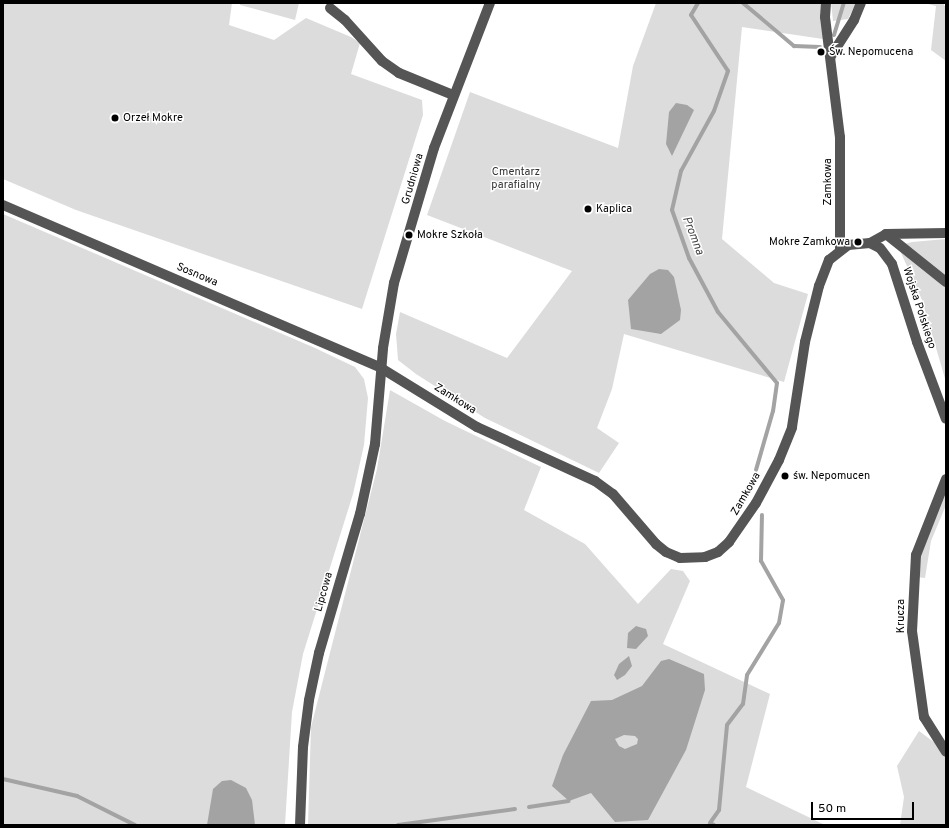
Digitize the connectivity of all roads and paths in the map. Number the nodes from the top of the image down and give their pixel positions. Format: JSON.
{"nodes":[{"id":1,"x":490,"y":3,"type":"edge"},
{"id":2,"x":826,"y":3,"type":"edge"},
{"id":3,"x":861,"y":3,"type":"edge"},
{"id":4,"x":330,"y":8,"type":"dead end"},
{"id":5,"x":831,"y":56,"type":"junction"},
{"id":6,"x":454,"y":95,"type":"junction"},
{"id":7,"x":3,"y":205,"type":"edge"},
{"id":8,"x":946,"y":233,"type":"edge"},
{"id":9,"x":886,"y":234,"type":"junction"},
{"id":10,"x":870,"y":243,"type":"junction"},
{"id":11,"x":840,"y":249,"type":"junction"},
{"id":12,"x":946,"y":282,"type":"edge"},
{"id":13,"x":381,"y":368,"type":"junction"},
{"id":14,"x":946,"y":419,"type":"edge"},
{"id":15,"x":946,"y":480,"type":"edge"},
{"id":16,"x":946,"y":752,"type":"edge"},
{"id":17,"x":300,"y":825,"type":"edge"}],
"edges":[{"from":1,"to":6,"type":"street","name":"Grudniowa"},
{"from":2,"to":5,"type":"street","name":"Zamkowa"},
{"from":3,"to":5,"type":"street"},
{"from":4,"to":6,"type":"street"},
{"from":5,"to":11,"type":"street","name":"Zamkowa"},
{"from":6,"to":13,"type":"street","name":"Grudniowa"},
{"from":7,"to":13,"type":"street","name":"Sosnowa"},
{"from":8,"to":9,"type":"street"},
{"from":9,"to":10,"type":"street"},
{"from":9,"to":12,"type":"street"},
{"from":10,"to":11,"type":"street"},
{"from":10,"to":14,"type":"street","name":"Wojska Polskiego"},
{"from":11,"to":13,"type":"street","name":"Zamkowa"},
{"from":13,"to":17,"type":"street","name":"Lipcowa"},
{"from":15,"to":16,"type":"street","name":"Krucza"}]}
